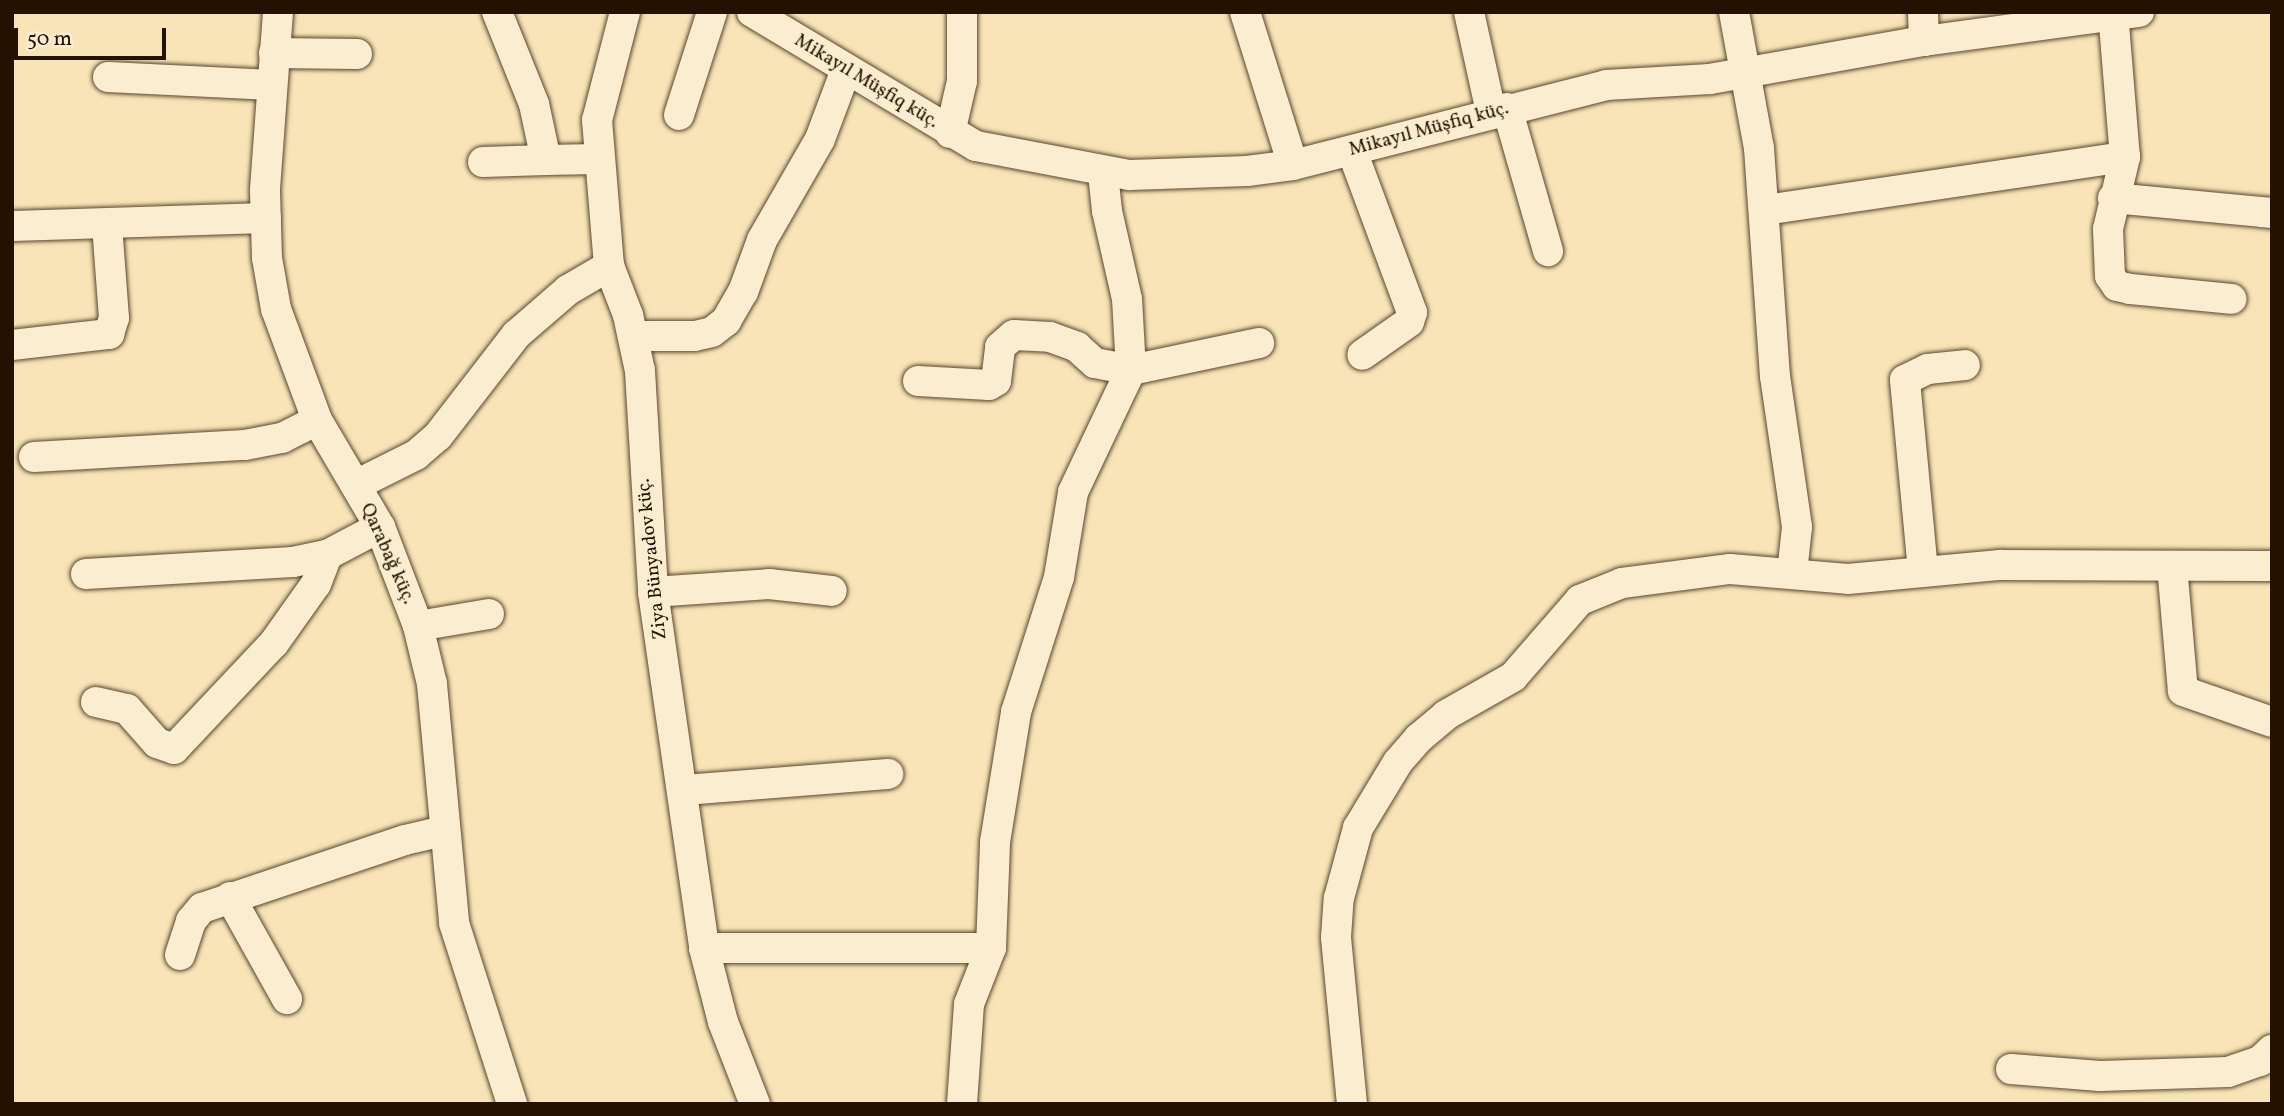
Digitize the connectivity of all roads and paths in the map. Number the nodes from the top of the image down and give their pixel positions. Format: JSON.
{"nodes":[{"id":1,"x":278,"y":12,"type":"edge"},
{"id":2,"x":497,"y":12,"type":"edge"},
{"id":3,"x":625,"y":12,"type":"edge"},
{"id":4,"x":712,"y":12,"type":"edge"},
{"id":5,"x":962,"y":12,"type":"edge"},
{"id":6,"x":1245,"y":12,"type":"edge"},
{"id":7,"x":1469,"y":12,"type":"edge"},
{"id":8,"x":1734,"y":12,"type":"edge"},
{"id":9,"x":753,"y":13,"type":"edge"},
{"id":10,"x":2122,"y":14,"type":"edge"},
{"id":11,"x":1924,"y":27,"type":"edge"},
{"id":12,"x":274,"y":53,"type":"junction"},
{"id":13,"x":356,"y":54,"type":"dead end"},
{"id":14,"x":846,"y":70,"type":"junction"},
{"id":15,"x":1746,"y":72,"type":"junction"},
{"id":16,"x":108,"y":77,"type":"dead end"},
{"id":17,"x":272,"y":85,"type":"junction"},
{"id":18,"x":1499,"y":110,"type":"junction"},
{"id":19,"x":679,"y":115,"type":"dead end"},
{"id":20,"x":950,"y":133,"type":"junction"},
{"id":21,"x":1352,"y":151,"type":"junction"},
{"id":22,"x":2125,"y":156,"type":"junction"},
{"id":23,"x":597,"y":159,"type":"junction"},
{"id":24,"x":546,"y":160,"type":"junction"},
{"id":25,"x":483,"y":162,"type":"dead end"},
{"id":26,"x":1293,"y":165,"type":"junction"},
{"id":27,"x":1103,"y":173,"type":"junction"},
{"id":28,"x":2113,"y":198,"type":"junction"},
{"id":29,"x":1765,"y":210,"type":"junction"},
{"id":30,"x":2272,"y":213,"type":"edge"},
{"id":31,"x":265,"y":218,"type":"junction"},
{"id":32,"x":107,"y":224,"type":"junction"},
{"id":33,"x":12,"y":226,"type":"edge"},
{"id":34,"x":1548,"y":251,"type":"dead end"},
{"id":35,"x":609,"y":267,"type":"junction"},
{"id":36,"x":2232,"y":299,"type":"dead end"},
{"id":37,"x":634,"y":336,"type":"junction"},
{"id":38,"x":1259,"y":343,"type":"dead end"},
{"id":39,"x":12,"y":345,"type":"edge"},
{"id":40,"x":1362,"y":355,"type":"dead end"},
{"id":41,"x":1965,"y":365,"type":"dead end"},
{"id":42,"x":1131,"y":370,"type":"junction"},
{"id":43,"x":918,"y":382,"type":"dead end"},
{"id":44,"x":317,"y":420,"type":"junction"},
{"id":45,"x":34,"y":457,"type":"dead end"},
{"id":46,"x":356,"y":485,"type":"junction"},
{"id":47,"x":380,"y":527,"type":"junction"},
{"id":48,"x":327,"y":555,"type":"junction"},
{"id":49,"x":2172,"y":566,"type":"junction"},
{"id":50,"x":2272,"y":566,"type":"edge"},
{"id":51,"x":1923,"y":571,"type":"junction"},
{"id":52,"x":1792,"y":573,"type":"junction"},
{"id":53,"x":86,"y":574,"type":"dead end"},
{"id":54,"x":832,"y":591,"type":"dead end"},
{"id":55,"x":653,"y":592,"type":"junction"},
{"id":56,"x":489,"y":614,"type":"dead end"},
{"id":57,"x":418,"y":626,"type":"junction"},
{"id":58,"x":96,"y":702,"type":"dead end"},
{"id":59,"x":2272,"y":722,"type":"edge"},
{"id":60,"x":888,"y":774,"type":"dead end"},
{"id":61,"x":684,"y":790,"type":"junction"},
{"id":62,"x":443,"y":831,"type":"junction"},
{"id":63,"x":230,"y":897,"type":"junction"},
{"id":64,"x":704,"y":948,"type":"junction"},
{"id":65,"x":991,"y":948,"type":"junction"},
{"id":66,"x":180,"y":955,"type":"dead end"},
{"id":67,"x":288,"y":999,"type":"dead end"},
{"id":68,"x":2272,"y":1050,"type":"edge"},
{"id":69,"x":2011,"y":1069,"type":"dead end"},
{"id":70,"x":512,"y":1104,"type":"edge"},
{"id":71,"x":755,"y":1104,"type":"edge"},
{"id":72,"x":962,"y":1104,"type":"edge"},
{"id":73,"x":1352,"y":1104,"type":"edge"}],
"edges":[{"from":1,"to":12,"type":"street","name":"Qarabağ küç."},
{"from":2,"to":24,"type":"street"},
{"from":3,"to":23,"type":"street","name":"Ziya Bünyadov küç."},
{"from":4,"to":19,"type":"street"},
{"from":5,"to":20,"type":"street"},
{"from":6,"to":26,"type":"street"},
{"from":7,"to":18,"type":"street"},
{"from":8,"to":15,"type":"street"},
{"from":9,"to":14,"type":"street","name":"Mikayıl Müşfiq küç."},
{"from":10,"to":11,"type":"street","name":"Mikayıl Müşfiq küç."},
{"from":10,"to":22,"type":"street"},
{"from":11,"to":15,"type":"street","name":"Mikayıl Müşfiq küç."},
{"from":12,"to":13,"type":"street"},
{"from":12,"to":17,"type":"street","name":"Qarabağ küç."},
{"from":14,"to":20,"type":"street","name":"Mikayıl Müşfiq küç."},
{"from":14,"to":37,"type":"street"},
{"from":15,"to":18,"type":"street","name":"Mikayıl Müşfiq küç."},
{"from":15,"to":29,"type":"street"},
{"from":16,"to":17,"type":"street"},
{"from":17,"to":31,"type":"street","name":"Qarabağ küç."},
{"from":18,"to":21,"type":"street","name":"Mikayıl Müşfiq küç."},
{"from":18,"to":34,"type":"street"},
{"from":20,"to":27,"type":"street","name":"Mikayıl Müşfiq küç."},
{"from":21,"to":26,"type":"street","name":"Mikayıl Müşfiq küç."},
{"from":21,"to":40,"type":"street"},
{"from":22,"to":28,"type":"street"},
{"from":22,"to":29,"type":"street"},
{"from":23,"to":24,"type":"street"},
{"from":23,"to":35,"type":"street","name":"Ziya Bünyadov küç."},
{"from":24,"to":25,"type":"street"},
{"from":26,"to":27,"type":"street","name":"Mikayıl Müşfiq küç."},
{"from":27,"to":42,"type":"street"},
{"from":28,"to":30,"type":"street"},
{"from":28,"to":36,"type":"street"},
{"from":29,"to":52,"type":"street"},
{"from":31,"to":32,"type":"street"},
{"from":31,"to":44,"type":"street","name":"Qarabağ küç."},
{"from":32,"to":33,"type":"street"},
{"from":32,"to":39,"type":"street"},
{"from":35,"to":37,"type":"street","name":"Ziya Bünyadov küç."},
{"from":35,"to":46,"type":"street"},
{"from":37,"to":55,"type":"street","name":"Ziya Bünyadov küç."},
{"from":38,"to":42,"type":"street"},
{"from":41,"to":51,"type":"street"},
{"from":42,"to":43,"type":"street"},
{"from":42,"to":65,"type":"street"},
{"from":44,"to":45,"type":"street"},
{"from":44,"to":46,"type":"street","name":"Qarabağ küç."},
{"from":46,"to":47,"type":"street","name":"Qarabağ küç."},
{"from":47,"to":48,"type":"street"},
{"from":47,"to":57,"type":"street","name":"Qarabağ küç."},
{"from":48,"to":53,"type":"street"},
{"from":48,"to":58,"type":"street"},
{"from":49,"to":50,"type":"street"},
{"from":49,"to":51,"type":"street"},
{"from":49,"to":59,"type":"street"},
{"from":51,"to":52,"type":"street"},
{"from":52,"to":73,"type":"street"},
{"from":54,"to":55,"type":"street"},
{"from":55,"to":61,"type":"street","name":"Ziya Bünyadov küç."},
{"from":56,"to":57,"type":"street"},
{"from":57,"to":62,"type":"street","name":"Qarabağ küç."},
{"from":60,"to":61,"type":"street"},
{"from":61,"to":64,"type":"street","name":"Ziya Bünyadov küç."},
{"from":62,"to":63,"type":"street"},
{"from":62,"to":70,"type":"street","name":"Qarabağ küç."},
{"from":63,"to":66,"type":"street"},
{"from":63,"to":67,"type":"street"},
{"from":64,"to":65,"type":"street"},
{"from":64,"to":71,"type":"street","name":"Ziya Bünyadov küç."},
{"from":65,"to":72,"type":"street"},
{"from":68,"to":69,"type":"street"}]}
